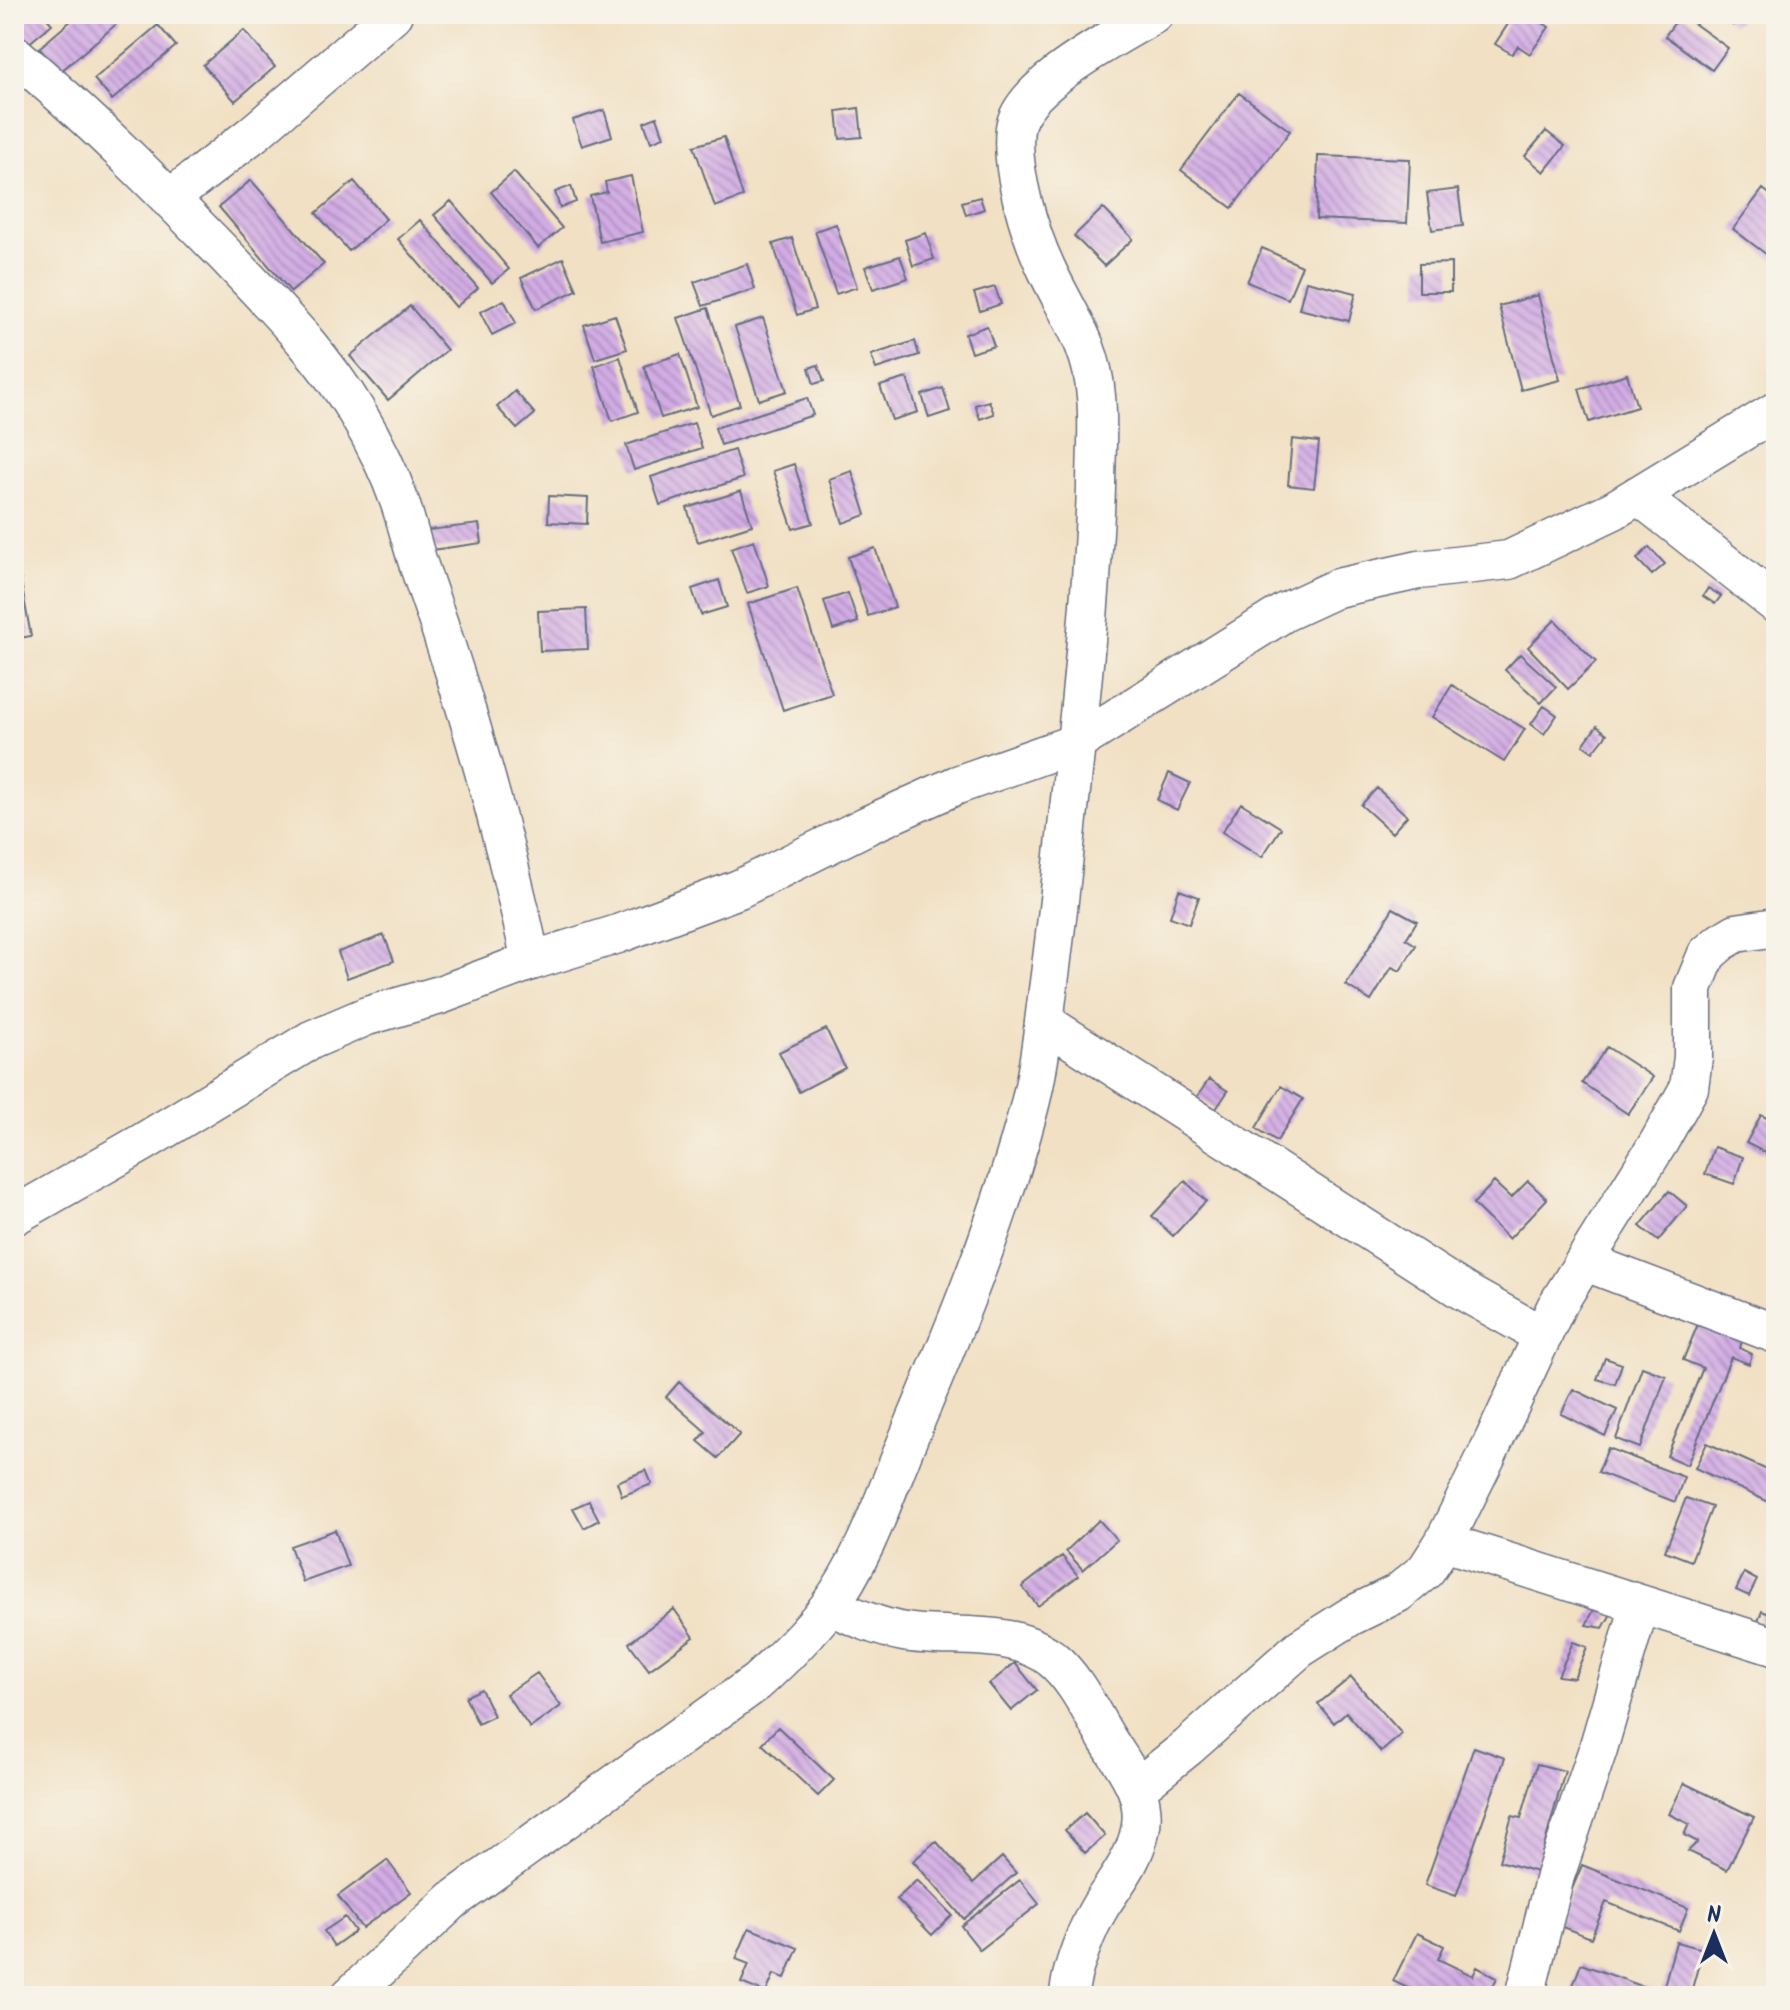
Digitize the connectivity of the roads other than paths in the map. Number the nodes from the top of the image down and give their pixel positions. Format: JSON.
{"nodes":[{"id":1,"x":393,"y":14,"type":"edge"},
{"id":2,"x":1154,"y":14,"type":"edge"},
{"id":3,"x":14,"y":54,"type":"edge"},
{"id":4,"x":169,"y":199,"type":"junction"},
{"id":5,"x":1776,"y":411,"type":"edge"},
{"id":6,"x":1638,"y":495,"type":"junction"},
{"id":7,"x":1776,"y":604,"type":"edge"},
{"id":8,"x":1076,"y":743,"type":"junction"},
{"id":9,"x":1776,"y":927,"type":"edge"},
{"id":10,"x":531,"y":961,"type":"junction"},
{"id":11,"x":1044,"y":1022,"type":"junction"},
{"id":12,"x":14,"y":1216,"type":"edge"},
{"id":13,"x":1586,"y":1262,"type":"junction"},
{"id":14,"x":1776,"y":1334,"type":"edge"},
{"id":15,"x":1543,"y":1336,"type":"junction"},
{"id":16,"x":1444,"y":1542,"type":"junction"},
{"id":17,"x":1640,"y":1605,"type":"junction"},
{"id":18,"x":830,"y":1606,"type":"junction"},
{"id":19,"x":1776,"y":1647,"type":"edge"},
{"id":20,"x":1137,"y":1788,"type":"junction"},
{"id":21,"x":350,"y":1996,"type":"edge"},
{"id":22,"x":1069,"y":1996,"type":"edge"},
{"id":23,"x":1525,"y":1996,"type":"edge"}],
"edges":[{"from":1,"to":4,"type":"street"},
{"from":2,"to":8,"type":"street"},
{"from":3,"to":4,"type":"street"},
{"from":4,"to":10,"type":"street"},
{"from":5,"to":6,"type":"street"},
{"from":6,"to":7,"type":"street"},
{"from":6,"to":8,"type":"street"},
{"from":8,"to":10,"type":"street"},
{"from":8,"to":11,"type":"street"},
{"from":9,"to":13,"type":"street"},
{"from":10,"to":12,"type":"street"},
{"from":11,"to":15,"type":"street"},
{"from":11,"to":18,"type":"street"},
{"from":13,"to":14,"type":"street"},
{"from":13,"to":15,"type":"street"},
{"from":15,"to":16,"type":"street"},
{"from":16,"to":17,"type":"street"},
{"from":16,"to":20,"type":"street"},
{"from":17,"to":19,"type":"street"},
{"from":17,"to":23,"type":"street"},
{"from":18,"to":20,"type":"street"},
{"from":18,"to":21,"type":"street"},
{"from":20,"to":22,"type":"street"}]}
